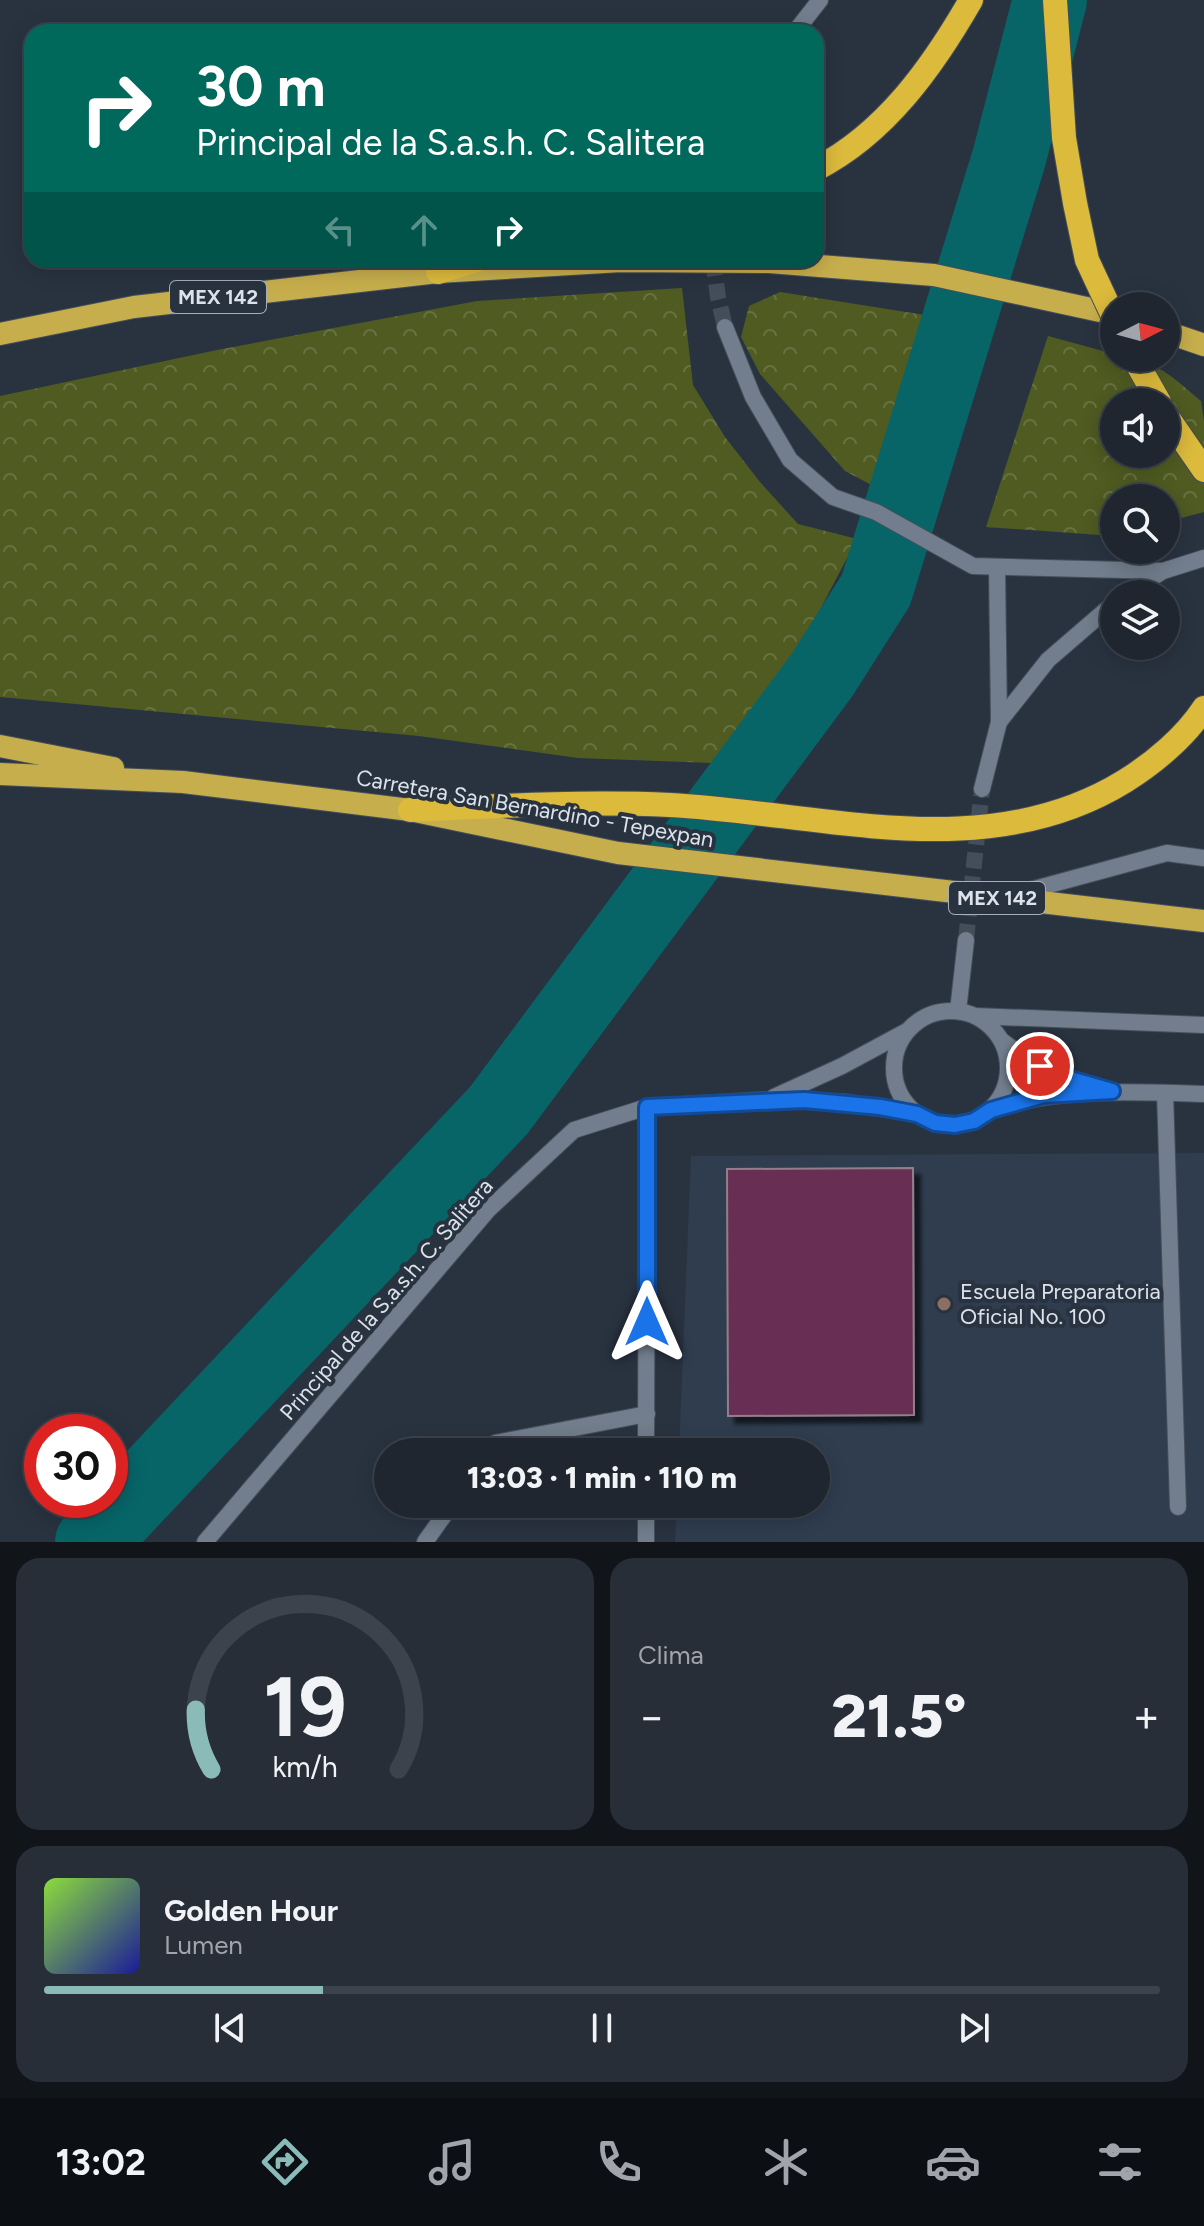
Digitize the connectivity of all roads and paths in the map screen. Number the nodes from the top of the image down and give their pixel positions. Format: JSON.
{"nodes":[{"id":1,"x":820,"y":0,"type":"edge"},
{"id":2,"x":971,"y":0,"type":"edge"},
{"id":3,"x":1055,"y":0,"type":"edge"},
{"id":4,"x":801,"y":24,"type":"edge"},
{"id":5,"x":824,"y":164,"type":"edge"},
{"id":6,"x":824,"y":266,"type":"edge"},
{"id":7,"x":451,"y":268,"type":"edge"},
{"id":8,"x":505,"y":268,"type":"edge"},
{"id":9,"x":438,"y":272,"type":"junction"},
{"id":10,"x":1101,"y":292,"type":"edge"},
{"id":11,"x":1100,"y":312,"type":"edge"},
{"id":12,"x":725,"y":327,"type":"tunnel mouth"},
{"id":13,"x":0,"y":334,"type":"edge"},
{"id":14,"x":1180,"y":337,"type":"edge"},
{"id":15,"x":1204,"y":345,"type":"edge"},
{"id":16,"x":1180,"y":435,"type":"edge"},
{"id":17,"x":1204,"y":470,"type":"edge"},
{"id":18,"x":1204,"y":558,"type":"edge"},
{"id":19,"x":997,"y":568,"type":"junction"},
{"id":20,"x":1163,"y":571,"type":"junction"},
{"id":21,"x":1149,"y":580,"type":"edge"},
{"id":22,"x":1100,"y":615,"type":"edge"},
{"id":23,"x":1204,"y":708,"type":"edge"},
{"id":24,"x":999,"y":722,"type":"junction"},
{"id":25,"x":0,"y":746,"type":"edge"},
{"id":26,"x":0,"y":774,"type":"edge"},
{"id":27,"x":183,"y":782,"type":"junction"},
{"id":28,"x":982,"y":789,"type":"tunnel mouth"},
{"id":29,"x":410,"y":810,"type":"junction"},
{"id":30,"x":1204,"y":858,"type":"edge"},
{"id":31,"x":999,"y":898,"type":"junction"},
{"id":32,"x":1204,"y":921,"type":"edge"},
{"id":33,"x":966,"y":940,"type":"tunnel mouth"},
{"id":34,"x":958,"y":1011,"type":"junction"},
{"id":35,"x":975,"y":1016,"type":"junction"},
{"id":36,"x":1204,"y":1025,"type":"edge"},
{"id":37,"x":909,"y":1029,"type":"junction"},
{"id":38,"x":1001,"y":1040,"type":"junction"},
{"id":39,"x":1112,"y":1091,"type":"junction"},
{"id":40,"x":1165,"y":1093,"type":"junction"},
{"id":41,"x":1204,"y":1094,"type":"edge"},
{"id":42,"x":765,"y":1100,"type":"junction"},
{"id":43,"x":647,"y":1107,"type":"junction"},
{"id":44,"x":991,"y":1110,"type":"junction"},
{"id":45,"x":917,"y":1114,"type":"junction"},
{"id":46,"x":647,"y":1414,"type":"junction"},
{"id":47,"x":521,"y":1438,"type":"edge"},
{"id":48,"x":646,"y":1438,"type":"edge"},
{"id":49,"x":1178,"y":1507,"type":"dead end"},
{"id":50,"x":442,"y":1518,"type":"edge"},
{"id":51,"x":646,"y":1518,"type":"edge"},
{"id":52,"x":205,"y":1542,"type":"edge"},
{"id":53,"x":425,"y":1542,"type":"edge"},
{"id":54,"x":646,"y":1542,"type":"edge"}],
"edges":[{"from":1,"to":4,"type":"street"},
{"from":2,"to":5,"type":"highway"},
{"from":3,"to":10,"type":"highway","bridge":true},
{"from":6,"to":11,"type":"highway","number":"MEX 142"},
{"from":7,"to":9,"type":"highway"},
{"from":8,"to":9,"type":"highway","number":"MEX 142"},
{"from":9,"to":13,"type":"highway","number":"MEX 142"},
{"from":12,"to":19,"type":"street"},
{"from":14,"to":15,"type":"highway"},
{"from":16,"to":17,"type":"highway"},
{"from":18,"to":20,"type":"street"},
{"from":19,"to":20,"type":"street"},
{"from":19,"to":24,"type":"street"},
{"from":20,"to":21,"type":"street"},
{"from":22,"to":24,"type":"street"},
{"from":23,"to":29,"type":"highway"},
{"from":24,"to":28,"type":"street"},
{"from":25,"to":27,"type":"highway"},
{"from":26,"to":27,"type":"highway","name":"Carretera San Bernardino - Tepexpan","number":"MEX 142"},
{"from":27,"to":29,"type":"highway","name":"Carretera San Bernardino - Tepexpan","number":"MEX 142"},
{"from":29,"to":31,"type":"highway","name":"Carretera San Bernardino - Tepexpan","number":"MEX 142"},
{"from":30,"to":31,"type":"street"},
{"from":31,"to":32,"type":"highway","name":"Carretera San Bernardino - Tepexpan","number":"MEX 142"},
{"from":33,"to":34,"type":"street"},
{"from":34,"to":35,"type":"street"},
{"from":34,"to":37,"type":"street"},
{"from":35,"to":36,"type":"street"},
{"from":35,"to":38,"type":"street"},
{"from":37,"to":42,"type":"street","name":"Principal de la S.a.s.h. C. Salitera"},
{"from":37,"to":45,"type":"street"},
{"from":38,"to":39,"type":"street"},
{"from":38,"to":44,"type":"street"},
{"from":39,"to":40,"type":"street"},
{"from":39,"to":44,"type":"street"},
{"from":40,"to":41,"type":"street"},
{"from":40,"to":49,"type":"street"},
{"from":42,"to":43,"type":"street","name":"Principal de la S.a.s.h. C. Salitera"},
{"from":42,"to":45,"type":"street","name":"Principal de la S.a.s.h. C. Salitera"},
{"from":43,"to":46,"type":"street"},
{"from":43,"to":52,"type":"street","name":"Principal de la S.a.s.h. C. Salitera"},
{"from":44,"to":45,"type":"street"},
{"from":46,"to":47,"type":"street"},
{"from":46,"to":48,"type":"street"},
{"from":50,"to":53,"type":"street"},
{"from":51,"to":54,"type":"street"}]}
